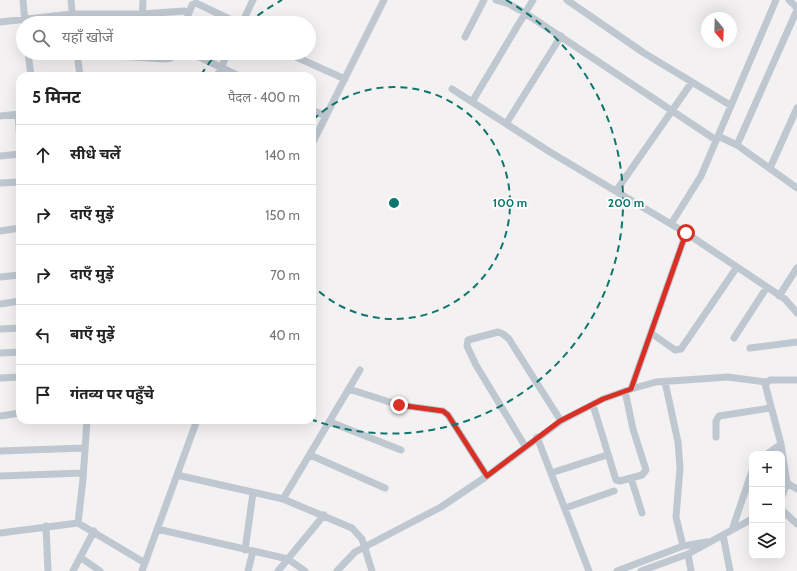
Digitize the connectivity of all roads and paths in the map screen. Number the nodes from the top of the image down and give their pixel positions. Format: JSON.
{"nodes":[{"id":1,"x":23,"y":0,"type":"edge"},
{"id":2,"x":71,"y":0,"type":"edge"},
{"id":3,"x":143,"y":0,"type":"edge"},
{"id":4,"x":253,"y":0,"type":"edge"},
{"id":5,"x":384,"y":0,"type":"edge"},
{"id":6,"x":484,"y":0,"type":"edge"},
{"id":7,"x":496,"y":0,"type":"edge"},
{"id":8,"x":533,"y":0,"type":"edge"},
{"id":9,"x":567,"y":0,"type":"edge"},
{"id":10,"x":776,"y":0,"type":"edge"},
{"id":11,"x":789,"y":0,"type":"edge"},
{"id":12,"x":797,"y":9,"type":"edge"},
{"id":13,"x":184,"y":11,"type":"dead end"},
{"id":14,"x":526,"y":13,"type":"junction"},
{"id":15,"x":72,"y":14,"type":"junction"},
{"id":16,"x":142,"y":14,"type":"junction"},
{"id":17,"x":25,"y":16,"type":"edge"},
{"id":18,"x":59,"y":16,"type":"edge"},
{"id":19,"x":188,"y":16,"type":"edge"},
{"id":20,"x":223,"y":16,"type":"edge"},
{"id":21,"x":245,"y":16,"type":"edge"},
{"id":22,"x":16,"y":21,"type":"edge"},
{"id":23,"x":0,"y":22,"type":"edge"},
{"id":24,"x":560,"y":36,"type":"junction"},
{"id":25,"x":465,"y":37,"type":"dead end"},
{"id":26,"x":29,"y":60,"type":"edge"},
{"id":27,"x":78,"y":60,"type":"edge"},
{"id":28,"x":205,"y":60,"type":"edge"},
{"id":29,"x":225,"y":60,"type":"edge"},
{"id":30,"x":302,"y":60,"type":"edge"},
{"id":31,"x":221,"y":68,"type":"junction"},
{"id":32,"x":30,"y":72,"type":"edge"},
{"id":33,"x":79,"y":72,"type":"edge"},
{"id":34,"x":219,"y":72,"type":"edge"},
{"id":35,"x":230,"y":72,"type":"edge"},
{"id":36,"x":344,"y":80,"type":"junction"},
{"id":37,"x":692,"y":82,"type":"junction"},
{"id":38,"x":452,"y":89,"type":"dead end"},
{"id":39,"x":472,"y":102,"type":"junction"},
{"id":40,"x":730,"y":105,"type":"junction"},
{"id":41,"x":797,"y":108,"type":"edge"},
{"id":42,"x":673,"y":111,"type":"junction"},
{"id":43,"x":316,"y":112,"type":"edge"},
{"id":44,"x":16,"y":114,"type":"edge"},
{"id":45,"x":0,"y":116,"type":"edge"},
{"id":46,"x":326,"y":116,"type":"junction"},
{"id":47,"x":506,"y":124,"type":"junction"},
{"id":48,"x":316,"y":136,"type":"edge"},
{"id":49,"x":717,"y":138,"type":"junction"},
{"id":50,"x":737,"y":145,"type":"junction"},
{"id":51,"x":16,"y":154,"type":"edge"},
{"id":52,"x":0,"y":156,"type":"edge"},
{"id":53,"x":770,"y":168,"type":"junction"},
{"id":54,"x":16,"y":182,"type":"edge"},
{"id":55,"x":0,"y":183,"type":"edge"},
{"id":56,"x":797,"y":188,"type":"edge"},
{"id":57,"x":616,"y":192,"type":"junction"},
{"id":58,"x":671,"y":224,"type":"junction"},
{"id":59,"x":16,"y":229,"type":"edge"},
{"id":60,"x":0,"y":231,"type":"edge"},
{"id":61,"x":686,"y":233,"type":"junction"},
{"id":62,"x":737,"y":267,"type":"junction"},
{"id":63,"x":797,"y":268,"type":"edge"},
{"id":64,"x":16,"y":275,"type":"edge"},
{"id":65,"x":0,"y":277,"type":"edge"},
{"id":66,"x":767,"y":287,"type":"junction"},
{"id":67,"x":779,"y":296,"type":"junction"},
{"id":68,"x":16,"y":302,"type":"edge"},
{"id":69,"x":0,"y":304,"type":"edge"},
{"id":70,"x":796,"y":308,"type":"edge"},
{"id":71,"x":16,"y":328,"type":"edge"},
{"id":72,"x":0,"y":329,"type":"edge"},
{"id":73,"x":651,"y":333,"type":"junction"},
{"id":74,"x":734,"y":338,"type":"dead end"},
{"id":75,"x":797,"y":342,"type":"edge"},
{"id":76,"x":750,"y":348,"type":"dead end"},
{"id":77,"x":16,"y":352,"type":"edge"},
{"id":78,"x":0,"y":353,"type":"edge"},
{"id":79,"x":360,"y":370,"type":"dead end"},
{"id":80,"x":16,"y":377,"type":"edge"},
{"id":81,"x":0,"y":378,"type":"edge"},
{"id":82,"x":797,"y":380,"type":"edge"},
{"id":83,"x":665,"y":382,"type":"junction"},
{"id":84,"x":766,"y":382,"type":"junction"},
{"id":85,"x":349,"y":389,"type":"junction"},
{"id":86,"x":628,"y":390,"type":"junction"},
{"id":87,"x":593,"y":405,"type":"junction"},
{"id":88,"x":770,"y":408,"type":"junction"},
{"id":89,"x":16,"y":414,"type":"edge"},
{"id":90,"x":0,"y":416,"type":"edge"},
{"id":91,"x":560,"y":421,"type":"junction"},
{"id":92,"x":330,"y":422,"type":"junction"},
{"id":93,"x":87,"y":424,"type":"edge"},
{"id":94,"x":196,"y":424,"type":"edge"},
{"id":95,"x":716,"y":437,"type":"dead end"},
{"id":96,"x":537,"y":438,"type":"junction"},
{"id":97,"x":781,"y":444,"type":"junction"},
{"id":98,"x":525,"y":446,"type":"junction"},
{"id":99,"x":85,"y":448,"type":"junction"},
{"id":100,"x":401,"y":450,"type":"dead end"},
{"id":101,"x":0,"y":451,"type":"edge"},
{"id":102,"x":771,"y":451,"type":"edge"},
{"id":103,"x":310,"y":455,"type":"junction"},
{"id":104,"x":607,"y":455,"type":"junction"},
{"id":105,"x":84,"y":473,"type":"junction"},
{"id":106,"x":551,"y":473,"type":"junction"},
{"id":107,"x":177,"y":474,"type":"junction"},
{"id":108,"x":0,"y":476,"type":"edge"},
{"id":109,"x":487,"y":476,"type":"junction"},
{"id":110,"x":631,"y":478,"type":"junction"},
{"id":111,"x":749,"y":480,"type":"edge"},
{"id":112,"x":788,"y":483,"type":"junction"},
{"id":113,"x":385,"y":488,"type":"dead end"},
{"id":114,"x":797,"y":489,"type":"edge"},
{"id":115,"x":785,"y":490,"type":"edge"},
{"id":116,"x":614,"y":491,"type":"dead end"},
{"id":117,"x":253,"y":493,"type":"junction"},
{"id":118,"x":283,"y":499,"type":"junction"},
{"id":119,"x":565,"y":508,"type":"junction"},
{"id":120,"x":642,"y":513,"type":"dead end"},
{"id":121,"x":785,"y":513,"type":"edge"},
{"id":122,"x":324,"y":515,"type":"junction"},
{"id":123,"x":749,"y":521,"type":"edge"},
{"id":124,"x":78,"y":523,"type":"junction"},
{"id":125,"x":797,"y":524,"type":"edge"},
{"id":126,"x":46,"y":526,"type":"junction"},
{"id":127,"x":158,"y":529,"type":"junction"},
{"id":128,"x":732,"y":530,"type":"junction"},
{"id":129,"x":94,"y":531,"type":"junction"},
{"id":130,"x":0,"y":533,"type":"edge"},
{"id":131,"x":723,"y":535,"type":"junction"},
{"id":132,"x":713,"y":541,"type":"junction"},
{"id":133,"x":682,"y":546,"type":"junction"},
{"id":134,"x":365,"y":547,"type":"junction"},
{"id":135,"x":245,"y":550,"type":"junction"},
{"id":136,"x":253,"y":551,"type":"junction"},
{"id":137,"x":688,"y":554,"type":"junction"},
{"id":138,"x":80,"y":557,"type":"junction"},
{"id":139,"x":288,"y":559,"type":"junction"},
{"id":140,"x":145,"y":563,"type":"junction"},
{"id":141,"x":48,"y":571,"type":"edge"},
{"id":142,"x":73,"y":571,"type":"edge"},
{"id":143,"x":100,"y":571,"type":"edge"},
{"id":144,"x":142,"y":571,"type":"edge"},
{"id":145,"x":248,"y":571,"type":"edge"},
{"id":146,"x":278,"y":571,"type":"edge"},
{"id":147,"x":305,"y":571,"type":"edge"},
{"id":148,"x":337,"y":571,"type":"edge"},
{"id":149,"x":372,"y":571,"type":"edge"},
{"id":150,"x":589,"y":571,"type":"edge"},
{"id":151,"x":617,"y":571,"type":"edge"},
{"id":152,"x":641,"y":571,"type":"edge"},
{"id":153,"x":691,"y":571,"type":"edge"},
{"id":154,"x":730,"y":571,"type":"edge"}],
"edges":[{"from":1,"to":17,"type":"street"},
{"from":2,"to":15,"type":"street"},
{"from":3,"to":16,"type":"street"},
{"from":4,"to":21,"type":"street"},
{"from":5,"to":36,"type":"street"},
{"from":6,"to":25,"type":"street"},
{"from":7,"to":14,"type":"street"},
{"from":8,"to":14,"type":"street"},
{"from":9,"to":37,"type":"street"},
{"from":10,"to":40,"type":"street"},
{"from":11,"to":12,"type":"street"},
{"from":12,"to":50,"type":"street"},
{"from":13,"to":16,"type":"street"},
{"from":14,"to":24,"type":"street"},
{"from":14,"to":39,"type":"street"},
{"from":15,"to":16,"type":"street"},
{"from":15,"to":18,"type":"street"},
{"from":19,"to":20,"type":"street"},
{"from":22,"to":23,"type":"street"},
{"from":24,"to":42,"type":"street"},
{"from":24,"to":47,"type":"street"},
{"from":26,"to":32,"type":"street"},
{"from":27,"to":33,"type":"street"},
{"from":28,"to":31,"type":"street"},
{"from":29,"to":31,"type":"street"},
{"from":30,"to":36,"type":"street"},
{"from":31,"to":34,"type":"street"},
{"from":31,"to":35,"type":"street"},
{"from":36,"to":46,"type":"street"},
{"from":37,"to":40,"type":"street"},
{"from":37,"to":42,"type":"street"},
{"from":38,"to":39,"type":"street"},
{"from":39,"to":47,"type":"street"},
{"from":40,"to":49,"type":"street"},
{"from":41,"to":53,"type":"street"},
{"from":42,"to":49,"type":"street"},
{"from":42,"to":57,"type":"street"},
{"from":43,"to":46,"type":"street"},
{"from":44,"to":45,"type":"street"},
{"from":46,"to":48,"type":"street"},
{"from":47,"to":57,"type":"street"},
{"from":49,"to":50,"type":"street"},
{"from":49,"to":58,"type":"street"},
{"from":50,"to":53,"type":"street"},
{"from":51,"to":52,"type":"street"},
{"from":53,"to":56,"type":"street"},
{"from":54,"to":55,"type":"street"},
{"from":57,"to":58,"type":"street"},
{"from":58,"to":61,"type":"street"},
{"from":59,"to":60,"type":"street"},
{"from":61,"to":62,"type":"street"},
{"from":61,"to":73,"type":"street"},
{"from":62,"to":66,"type":"street"},
{"from":62,"to":73,"type":"street"},
{"from":63,"to":67,"type":"street"},
{"from":64,"to":65,"type":"street"},
{"from":66,"to":67,"type":"street"},
{"from":66,"to":74,"type":"street"},
{"from":67,"to":70,"type":"street"},
{"from":68,"to":69,"type":"street"},
{"from":71,"to":72,"type":"street"},
{"from":73,"to":86,"type":"street"},
{"from":75,"to":76,"type":"street"},
{"from":77,"to":78,"type":"street"},
{"from":79,"to":85,"type":"street"},
{"from":80,"to":81,"type":"street"},
{"from":82,"to":84,"type":"street"},
{"from":83,"to":84,"type":"street"},
{"from":83,"to":86,"type":"street"},
{"from":83,"to":133,"type":"street"},
{"from":84,"to":88,"type":"street"},
{"from":85,"to":92,"type":"street"},
{"from":85,"to":109,"type":"street"},
{"from":86,"to":87,"type":"street"},
{"from":86,"to":110,"type":"street"},
{"from":87,"to":91,"type":"street"},
{"from":87,"to":104,"type":"street"},
{"from":88,"to":95,"type":"street"},
{"from":88,"to":97,"type":"street"},
{"from":89,"to":90,"type":"street"},
{"from":91,"to":96,"type":"street"},
{"from":91,"to":98,"type":"street"},
{"from":92,"to":100,"type":"street"},
{"from":92,"to":103,"type":"street"},
{"from":93,"to":99,"type":"street"},
{"from":94,"to":107,"type":"street"},
{"from":96,"to":98,"type":"street"},
{"from":96,"to":106,"type":"street"},
{"from":97,"to":102,"type":"street"},
{"from":97,"to":112,"type":"street"},
{"from":98,"to":109,"type":"street"},
{"from":99,"to":101,"type":"street"},
{"from":99,"to":105,"type":"street"},
{"from":103,"to":113,"type":"street"},
{"from":103,"to":118,"type":"street"},
{"from":104,"to":106,"type":"street"},
{"from":104,"to":110,"type":"street"},
{"from":105,"to":108,"type":"street"},
{"from":105,"to":124,"type":"street"},
{"from":106,"to":119,"type":"street"},
{"from":107,"to":117,"type":"street"},
{"from":107,"to":127,"type":"street"},
{"from":109,"to":134,"type":"street"},
{"from":110,"to":120,"type":"street"},
{"from":111,"to":128,"type":"street"},
{"from":112,"to":114,"type":"street"},
{"from":112,"to":115,"type":"street"},
{"from":116,"to":119,"type":"street"},
{"from":117,"to":118,"type":"street"},
{"from":117,"to":135,"type":"street"},
{"from":118,"to":122,"type":"street"},
{"from":119,"to":150,"type":"street"},
{"from":121,"to":125,"type":"street"},
{"from":122,"to":134,"type":"street"},
{"from":122,"to":139,"type":"street"},
{"from":123,"to":128,"type":"street"},
{"from":124,"to":126,"type":"street"},
{"from":124,"to":129,"type":"street"},
{"from":126,"to":130,"type":"street"},
{"from":126,"to":141,"type":"street"},
{"from":127,"to":135,"type":"street"},
{"from":127,"to":140,"type":"street"},
{"from":128,"to":131,"type":"street"},
{"from":129,"to":138,"type":"street"},
{"from":129,"to":140,"type":"street"},
{"from":131,"to":132,"type":"street"},
{"from":131,"to":154,"type":"street"},
{"from":132,"to":133,"type":"street"},
{"from":132,"to":137,"type":"street"},
{"from":133,"to":151,"type":"street"},
{"from":134,"to":148,"type":"street"},
{"from":134,"to":149,"type":"street"},
{"from":135,"to":136,"type":"street"},
{"from":136,"to":139,"type":"street"},
{"from":136,"to":145,"type":"street"},
{"from":137,"to":152,"type":"street"},
{"from":137,"to":153,"type":"street"},
{"from":138,"to":142,"type":"street"},
{"from":138,"to":143,"type":"street"},
{"from":139,"to":146,"type":"street"},
{"from":139,"to":147,"type":"street"},
{"from":140,"to":144,"type":"street"}]}
